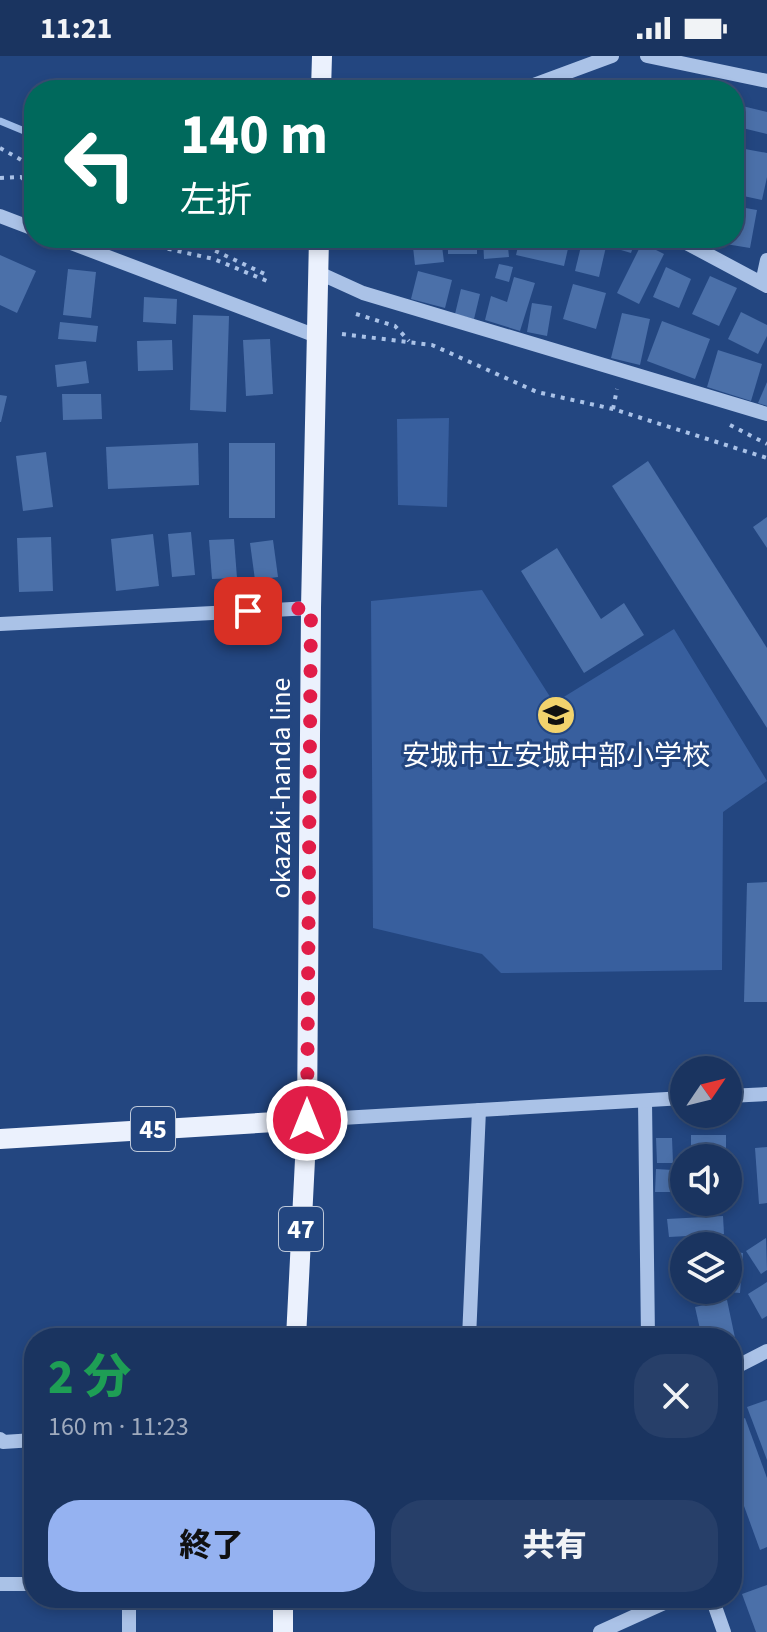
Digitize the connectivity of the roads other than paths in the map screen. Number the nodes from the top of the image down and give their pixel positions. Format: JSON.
{"nodes":[{"id":1,"x":322,"y":56,"type":"edge"},
{"id":2,"x":612,"y":56,"type":"edge"},
{"id":3,"x":647,"y":56,"type":"edge"},
{"id":4,"x":321,"y":80,"type":"edge"},
{"id":5,"x":547,"y":80,"type":"edge"},
{"id":6,"x":767,"y":81,"type":"edge"},
{"id":7,"x":0,"y":216,"type":"edge"},
{"id":8,"x":24,"y":225,"type":"edge"},
{"id":9,"x":84,"y":248,"type":"edge"},
{"id":10,"x":319,"y":248,"type":"edge"},
{"id":11,"x":696,"y":248,"type":"edge"},
{"id":12,"x":767,"y":260,"type":"edge"},
{"id":13,"x":319,"y":273,"type":"junction"},
{"id":14,"x":764,"y":284,"type":"edge"},
{"id":15,"x":319,"y":337,"type":"junction"},
{"id":16,"x":767,"y":414,"type":"edge"},
{"id":17,"x":311,"y":608,"type":"junction"},
{"id":18,"x":0,"y":624,"type":"edge"},
{"id":19,"x":767,"y":1094,"type":"edge"},
{"id":20,"x":742,"y":1095,"type":"edge"},
{"id":21,"x":670,"y":1099,"type":"edge"},
{"id":22,"x":645,"y":1101,"type":"junction"},
{"id":23,"x":479,"y":1110,"type":"junction"},
{"id":24,"x":307,"y":1120,"type":"junction"},
{"id":25,"x":0,"y":1139,"type":"edge"},
{"id":26,"x":0,"y":1146,"type":"edge"},
{"id":27,"x":297,"y":1328,"type":"edge"},
{"id":28,"x":469,"y":1328,"type":"edge"},
{"id":29,"x":648,"y":1328,"type":"edge"},
{"id":30,"x":767,"y":1351,"type":"edge"},
{"id":31,"x":742,"y":1364,"type":"edge"},
{"id":32,"x":0,"y":1439,"type":"edge"},
{"id":33,"x":24,"y":1441,"type":"edge"},
{"id":34,"x":0,"y":1584,"type":"edge"},
{"id":35,"x":24,"y":1584,"type":"edge"},
{"id":36,"x":129,"y":1608,"type":"edge"},
{"id":37,"x":283,"y":1608,"type":"edge"},
{"id":38,"x":653,"y":1608,"type":"edge"},
{"id":39,"x":716,"y":1608,"type":"edge"},
{"id":40,"x":129,"y":1632,"type":"edge"},
{"id":41,"x":283,"y":1632,"type":"edge"},
{"id":42,"x":600,"y":1632,"type":"edge"},
{"id":43,"x":724,"y":1632,"type":"edge"}],
"edges":[{"from":1,"to":4,"type":"main road"},
{"from":2,"to":5,"type":"street"},
{"from":3,"to":6,"type":"street"},
{"from":7,"to":8,"type":"street"},
{"from":9,"to":15,"type":"street"},
{"from":10,"to":13,"type":"main road","name":"okazaki-handa line","number":"47"},
{"from":11,"to":14,"type":"street"},
{"from":12,"to":14,"type":"street"},
{"from":13,"to":15,"type":"main road","name":"okazaki-handa line","number":"47"},
{"from":13,"to":16,"type":"street"},
{"from":15,"to":17,"type":"main road","name":"okazaki-handa line","number":"47"},
{"from":17,"to":18,"type":"street"},
{"from":17,"to":24,"type":"main road","name":"okazaki-handa line","number":"47"},
{"from":19,"to":20,"type":"street"},
{"from":21,"to":22,"type":"street"},
{"from":22,"to":23,"type":"street"},
{"from":22,"to":29,"type":"street"},
{"from":23,"to":24,"type":"street"},
{"from":23,"to":28,"type":"street"},
{"from":24,"to":25,"type":"main road","number":"45"},
{"from":24,"to":27,"type":"main road","name":"okazaki-handa line","number":"47"},
{"from":25,"to":26,"type":"street"},
{"from":30,"to":31,"type":"street"},
{"from":32,"to":33,"type":"street"},
{"from":34,"to":35,"type":"street"},
{"from":36,"to":40,"type":"street"},
{"from":37,"to":41,"type":"main road"},
{"from":38,"to":42,"type":"street"},
{"from":39,"to":43,"type":"street"}]}
